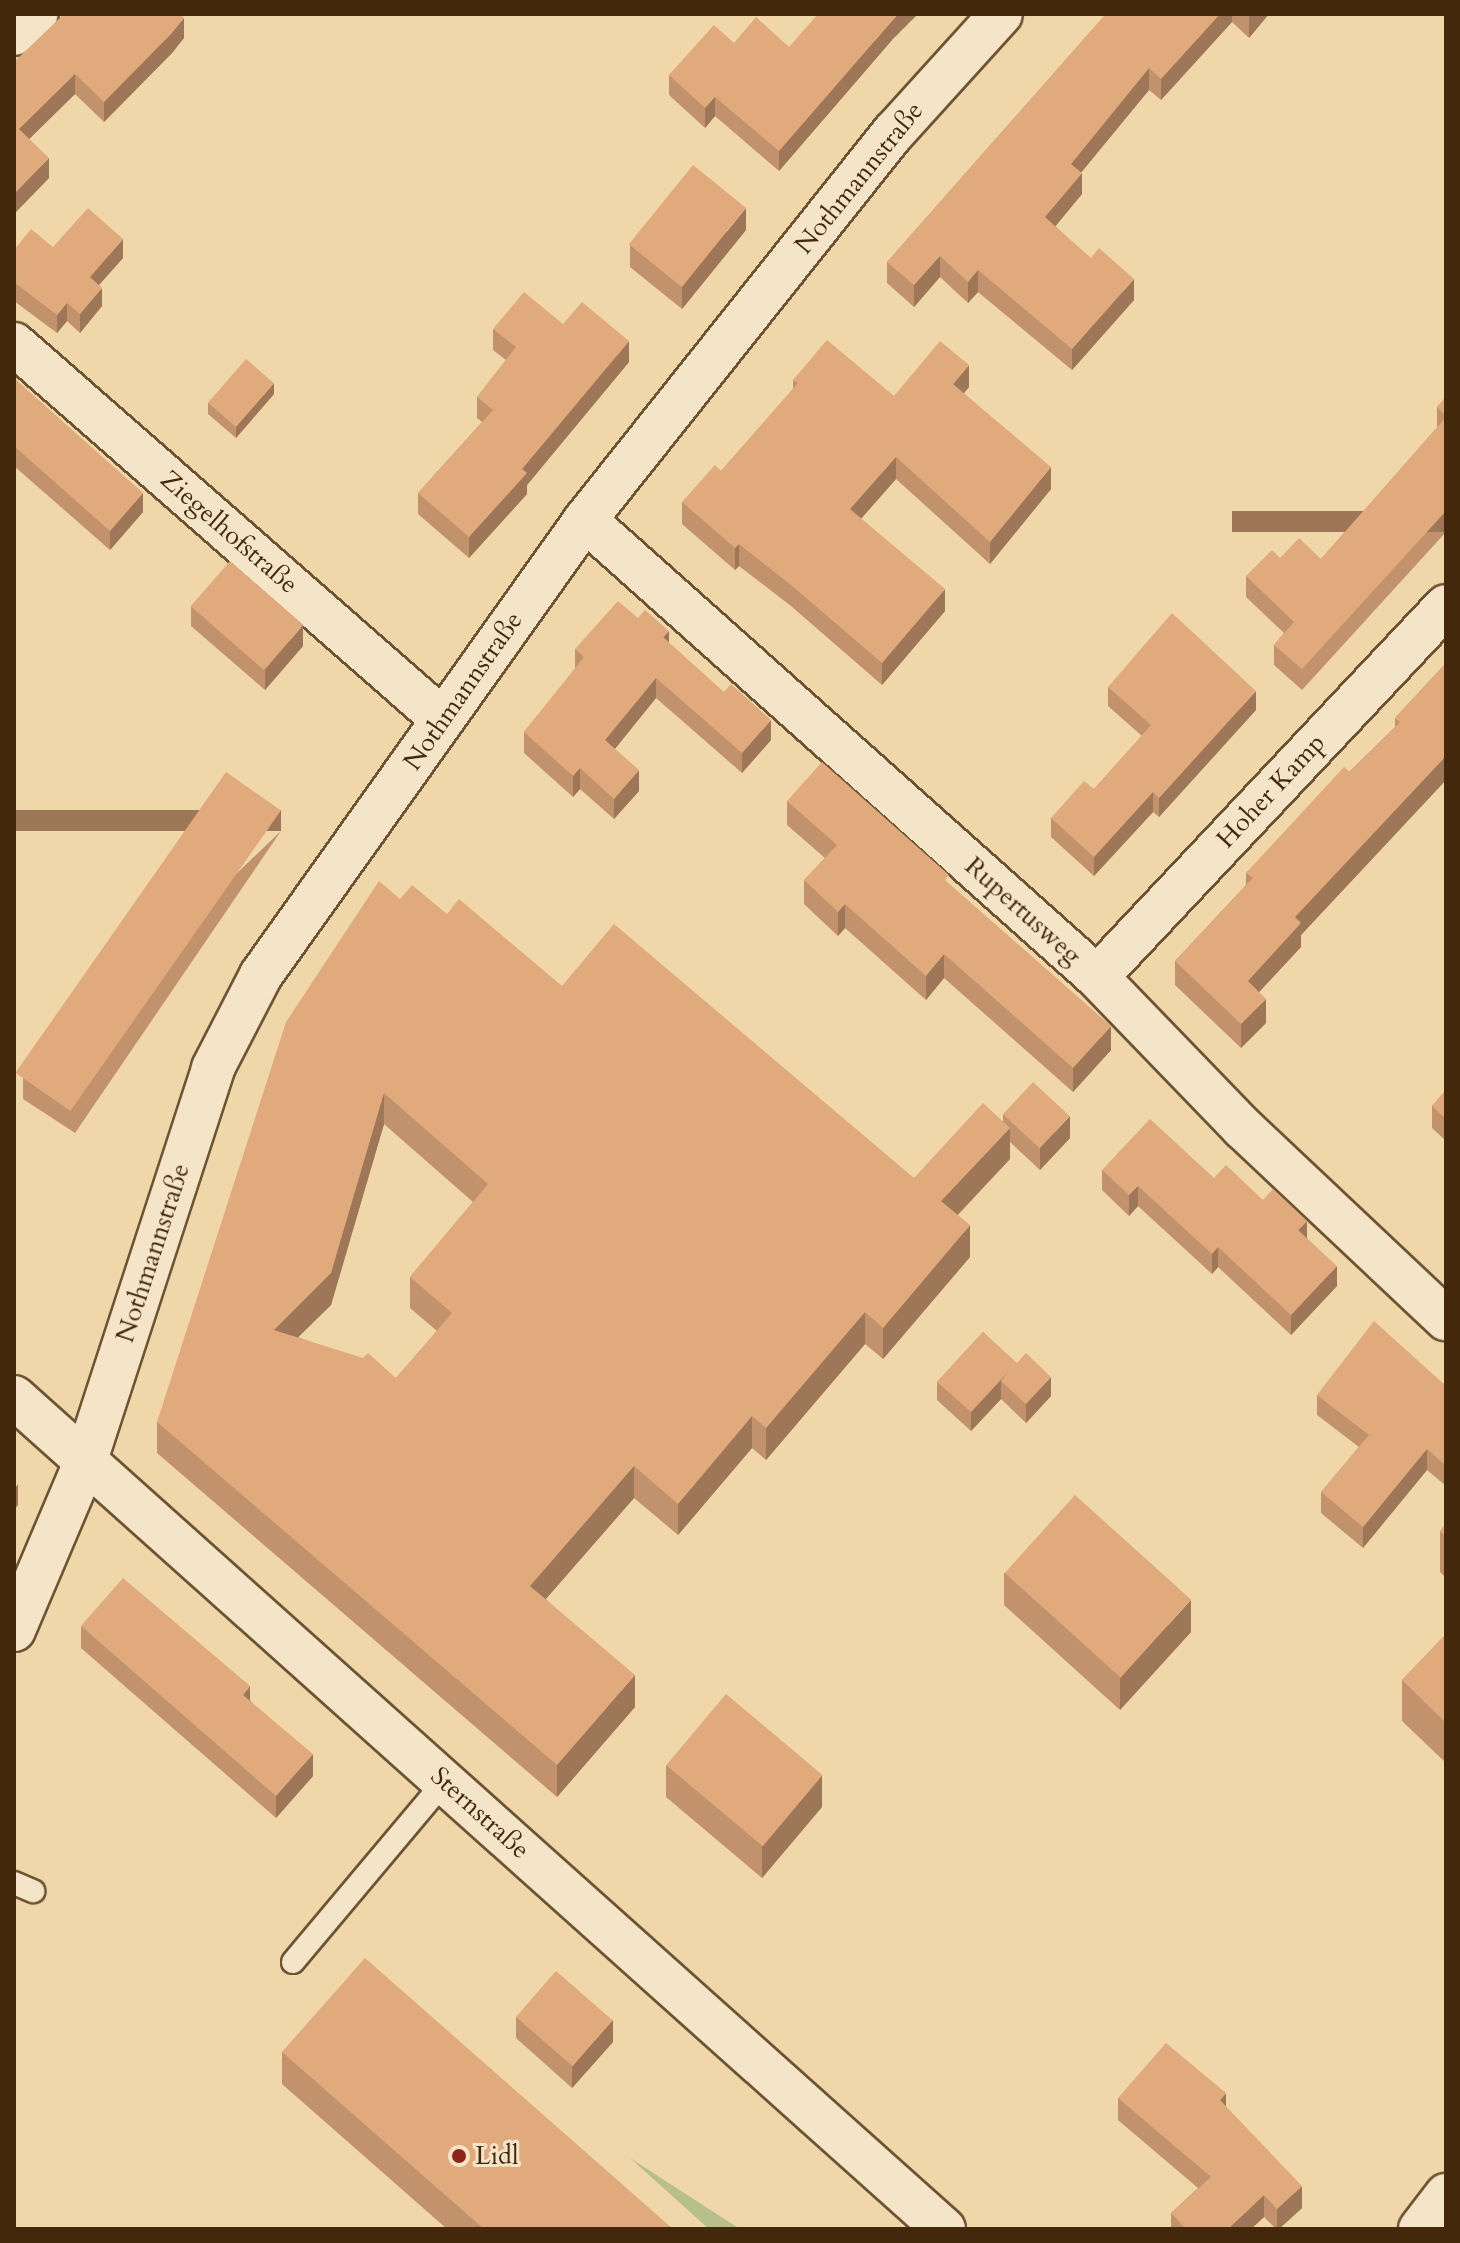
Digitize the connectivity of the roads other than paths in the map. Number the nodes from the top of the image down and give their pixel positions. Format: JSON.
{"nodes":[{"id":1,"x":37,"y":14,"type":"edge"},
{"id":2,"x":1001,"y":14,"type":"edge"},
{"id":3,"x":14,"y":34,"type":"edge"},
{"id":4,"x":14,"y":344,"type":"edge"},
{"id":5,"x":585,"y":520,"type":"junction"},
{"id":6,"x":1446,"y":606,"type":"edge"},
{"id":7,"x":443,"y":720,"type":"junction"},
{"id":8,"x":1097,"y":977,"type":"junction"},
{"id":9,"x":1446,"y":1319,"type":"edge"},
{"id":10,"x":14,"y":1397,"type":"edge"},
{"id":11,"x":86,"y":1460,"type":"junction"},
{"id":12,"x":14,"y":1630,"type":"edge"},
{"id":13,"x":445,"y":1781,"type":"junction"},
{"id":14,"x":293,"y":1962,"type":"dead end"},
{"id":15,"x":1446,"y":2195,"type":"edge"},
{"id":16,"x":944,"y":2229,"type":"edge"},
{"id":17,"x":1420,"y":2229,"type":"edge"}],
"edges":[{"from":1,"to":3,"type":"street"},
{"from":2,"to":5,"type":"street","name":"Nothmannstraße"},
{"from":4,"to":7,"type":"street","name":"Ziegelhofstraße"},
{"from":5,"to":7,"type":"street","name":"Nothmannstraße"},
{"from":5,"to":8,"type":"street","name":"Rupertusweg"},
{"from":6,"to":8,"type":"street","name":"Hoher Kamp"},
{"from":7,"to":11,"type":"street","name":"Nothmannstraße"},
{"from":8,"to":9,"type":"street","name":"Rupertusweg"},
{"from":10,"to":11,"type":"street","name":"Sternstraße"},
{"from":11,"to":12,"type":"street","name":"Nothmannstraße"},
{"from":11,"to":13,"type":"street","name":"Sternstraße"},
{"from":13,"to":14,"type":"lane"},
{"from":13,"to":16,"type":"street","name":"Sternstraße"},
{"from":15,"to":17,"type":"street"}]}
